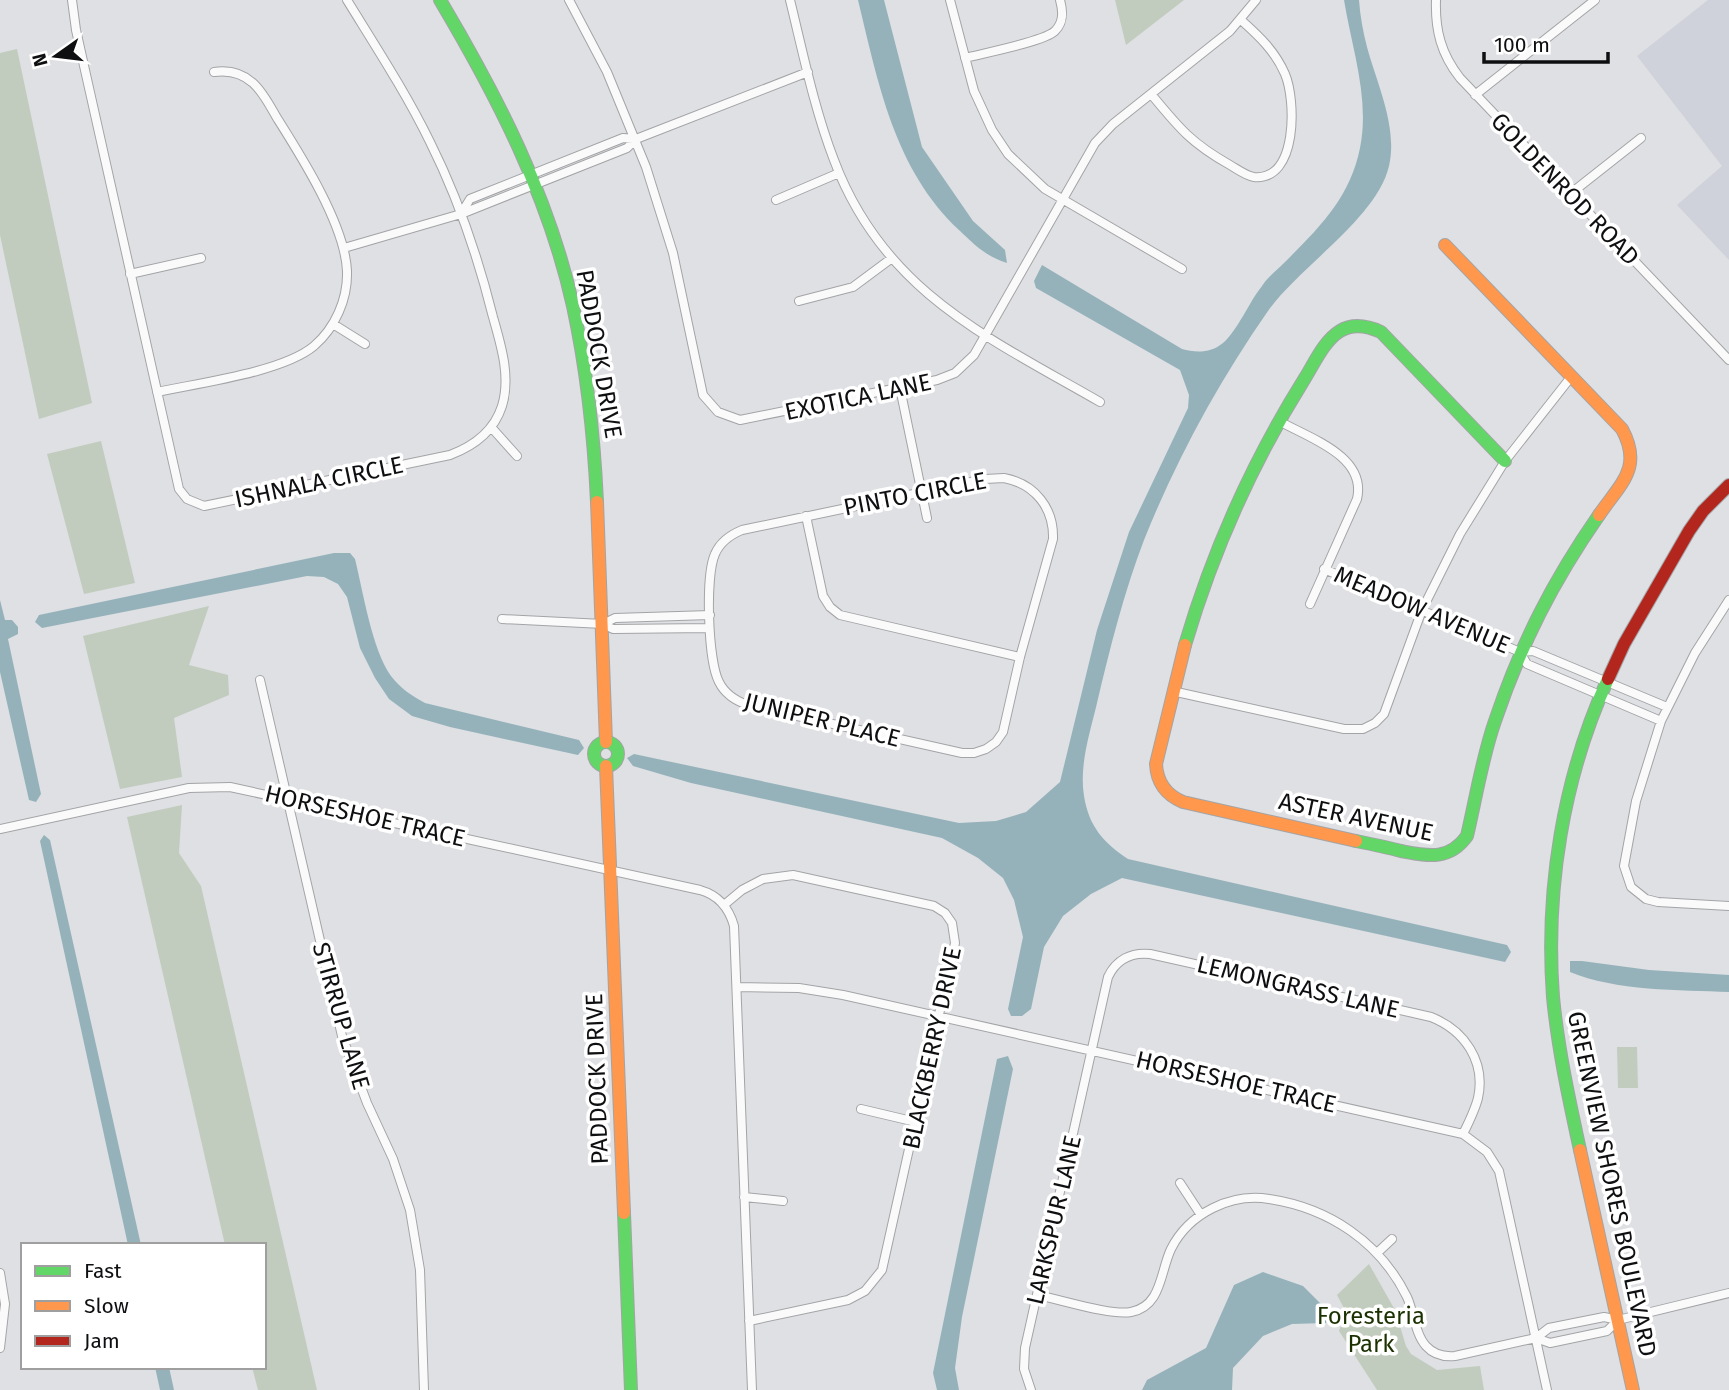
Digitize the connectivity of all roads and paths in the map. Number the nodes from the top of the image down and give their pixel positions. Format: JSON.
{"nodes":[{"id":1,"x":72,"y":0,"type":"edge"},
{"id":2,"x":347,"y":0,"type":"edge"},
{"id":3,"x":440,"y":0,"type":"edge"},
{"id":4,"x":569,"y":0,"type":"edge"},
{"id":5,"x":790,"y":0,"type":"edge"},
{"id":6,"x":950,"y":0,"type":"edge"},
{"id":7,"x":1060,"y":0,"type":"edge"},
{"id":8,"x":1256,"y":0,"type":"edge"},
{"id":9,"x":1436,"y":0,"type":"edge"},
{"id":10,"x":1595,"y":0,"type":"edge"},
{"id":11,"x":1241,"y":20,"type":"junction"},
{"id":12,"x":965,"y":58,"type":"junction"},
{"id":13,"x":214,"y":72,"type":"dead end"},
{"id":14,"x":808,"y":72,"type":"junction"},
{"id":15,"x":1151,"y":94,"type":"junction"},
{"id":16,"x":1475,"y":94,"type":"junction"},
{"id":17,"x":1641,"y":138,"type":"dead end"},
{"id":18,"x":636,"y":139,"type":"junction"},
{"id":19,"x":839,"y":173,"type":"junction"},
{"id":20,"x":533,"y":179,"type":"junction"},
{"id":21,"x":1570,"y":194,"type":"junction"},
{"id":22,"x":776,"y":200,"type":"dead end"},
{"id":23,"x":1062,"y":200,"type":"junction"},
{"id":24,"x":461,"y":214,"type":"junction"},
{"id":25,"x":1446,"y":245,"type":"dead end"},
{"id":26,"x":344,"y":248,"type":"junction"},
{"id":27,"x":201,"y":258,"type":"dead end"},
{"id":28,"x":892,"y":258,"type":"junction"},
{"id":29,"x":1182,"y":269,"type":"dead end"},
{"id":30,"x":131,"y":274,"type":"junction"},
{"id":31,"x":799,"y":301,"type":"dead end"},
{"id":32,"x":333,"y":324,"type":"junction"},
{"id":33,"x":985,"y":335,"type":"junction"},
{"id":34,"x":365,"y":344,"type":"dead end"},
{"id":35,"x":1729,"y":360,"type":"edge"},
{"id":36,"x":1572,"y":377,"type":"junction"},
{"id":37,"x":900,"y":388,"type":"junction"},
{"id":38,"x":157,"y":392,"type":"junction"},
{"id":39,"x":1100,"y":402,"type":"dead end"},
{"id":40,"x":1279,"y":421,"type":"junction"},
{"id":41,"x":491,"y":427,"type":"junction"},
{"id":42,"x":517,"y":456,"type":"dead end"},
{"id":43,"x":1505,"y":461,"type":"junction"},
{"id":44,"x":1729,"y":485,"type":"edge"},
{"id":45,"x":921,"y":492,"type":"junction"},
{"id":46,"x":806,"y":516,"type":"junction"},
{"id":47,"x":927,"y":518,"type":"dead end"},
{"id":48,"x":1324,"y":569,"type":"junction"},
{"id":49,"x":1729,"y":600,"type":"edge"},
{"id":50,"x":1310,"y":604,"type":"dead end"},
{"id":51,"x":1422,"y":610,"type":"junction"},
{"id":52,"x":709,"y":615,"type":"junction"},
{"id":53,"x":502,"y":619,"type":"dead end"},
{"id":54,"x":603,"y":624,"type":"junction"},
{"id":55,"x":709,"y":628,"type":"junction"},
{"id":56,"x":1520,"y":652,"type":"junction"},
{"id":57,"x":1020,"y":657,"type":"junction"},
{"id":58,"x":260,"y":680,"type":"dead end"},
{"id":59,"x":1605,"y":681,"type":"junction"},
{"id":60,"x":1172,"y":691,"type":"junction"},
{"id":61,"x":1600,"y":695,"type":"junction"},
{"id":62,"x":1667,"y":707,"type":"junction"},
{"id":63,"x":1661,"y":721,"type":"junction"},
{"id":64,"x":986,"y":749,"type":"joint"},
{"id":65,"x":286,"y":798,"type":"junction"},
{"id":66,"x":0,"y":829,"type":"edge"},
{"id":67,"x":611,"y":870,"type":"junction"},
{"id":68,"x":724,"y":905,"type":"junction"},
{"id":69,"x":1729,"y":906,"type":"edge"},
{"id":70,"x":737,"y":987,"type":"junction"},
{"id":71,"x":940,"y":1016,"type":"junction"},
{"id":72,"x":1092,"y":1050,"type":"junction"},
{"id":73,"x":861,"y":1109,"type":"dead end"},
{"id":74,"x":916,"y":1122,"type":"junction"},
{"id":75,"x":1463,"y":1134,"type":"junction"},
{"id":76,"x":1180,"y":1183,"type":"dead end"},
{"id":77,"x":744,"y":1197,"type":"junction"},
{"id":78,"x":783,"y":1200,"type":"dead end"},
{"id":79,"x":1201,"y":1215,"type":"junction"},
{"id":80,"x":1392,"y":1239,"type":"dead end"},
{"id":81,"x":1377,"y":1253,"type":"junction"},
{"id":82,"x":0,"y":1273,"type":"edge"},
{"id":83,"x":1729,"y":1293,"type":"edge"},
{"id":84,"x":1037,"y":1295,"type":"junction"},
{"id":85,"x":1618,"y":1320,"type":"junction"},
{"id":86,"x":749,"y":1321,"type":"junction"},
{"id":87,"x":1536,"y":1338,"type":"junction"},
{"id":88,"x":0,"y":1348,"type":"edge"},
{"id":89,"x":424,"y":1390,"type":"edge"},
{"id":90,"x":631,"y":1390,"type":"edge"},
{"id":91,"x":751,"y":1390,"type":"edge"},
{"id":92,"x":1031,"y":1390,"type":"edge"},
{"id":93,"x":1547,"y":1390,"type":"edge"},
{"id":94,"x":1633,"y":1390,"type":"edge"}],
"edges":[{"from":1,"to":30,"type":"street","name":"ISHNALA CIRCLE"},
{"from":2,"to":24,"type":"street"},
{"from":3,"to":20,"type":"street","name":"PADDOCK DRIVE"},
{"from":4,"to":18,"type":"street","name":"EXOTICA LANE"},
{"from":5,"to":14,"type":"street"},
{"from":6,"to":12,"type":"street"},
{"from":7,"to":12,"type":"street"},
{"from":8,"to":11,"type":"street","name":"EXOTICA LANE"},
{"from":9,"to":16,"type":"street","name":"GOLDENROD ROAD"},
{"from":10,"to":16,"type":"street"},
{"from":11,"to":15,"type":"street","name":"EXOTICA LANE"},
{"from":11,"to":15,"type":"street"},
{"from":12,"to":23,"type":"street"},
{"from":13,"to":26,"type":"street"},
{"from":14,"to":18,"type":"street"},
{"from":14,"to":19,"type":"street"},
{"from":15,"to":23,"type":"street","name":"EXOTICA LANE"},
{"from":16,"to":21,"type":"street","name":"GOLDENROD ROAD"},
{"from":17,"to":21,"type":"street"},
{"from":18,"to":20,"type":"street"},
{"from":18,"to":37,"type":"street","name":"EXOTICA LANE"},
{"from":19,"to":22,"type":"street"},
{"from":19,"to":28,"type":"street"},
{"from":20,"to":24,"type":"street"},
{"from":20,"to":54,"type":"street","name":"PADDOCK DRIVE"},
{"from":21,"to":35,"type":"street","name":"GOLDENROD ROAD"},
{"from":23,"to":29,"type":"street"},
{"from":23,"to":33,"type":"street","name":"EXOTICA LANE"},
{"from":24,"to":26,"type":"street"},
{"from":24,"to":41,"type":"street"},
{"from":25,"to":36,"type":"street","name":"ASTER AVENUE"},
{"from":26,"to":32,"type":"street"},
{"from":27,"to":30,"type":"street"},
{"from":28,"to":31,"type":"street"},
{"from":28,"to":33,"type":"street"},
{"from":30,"to":38,"type":"street","name":"ISHNALA CIRCLE"},
{"from":32,"to":34,"type":"street"},
{"from":32,"to":38,"type":"street"},
{"from":33,"to":37,"type":"street","name":"EXOTICA LANE"},
{"from":33,"to":39,"type":"street"},
{"from":36,"to":43,"type":"street"},
{"from":36,"to":56,"type":"street","name":"ASTER AVENUE"},
{"from":37,"to":45,"type":"street"},
{"from":38,"to":41,"type":"street","name":"ISHNALA CIRCLE"},
{"from":40,"to":43,"type":"street","name":"ASTER AVENUE"},
{"from":40,"to":48,"type":"street","name":"MEADOW AVENUE"},
{"from":40,"to":60,"type":"street","name":"ASTER AVENUE"},
{"from":41,"to":42,"type":"street"},
{"from":43,"to":51,"type":"street"},
{"from":44,"to":59,"type":"street","name":"GREENVIEW SHORES BOULEVARD"},
{"from":45,"to":46,"type":"street","name":"PINTO CIRCLE"},
{"from":45,"to":47,"type":"street"},
{"from":45,"to":57,"type":"street","name":"PINTO CIRCLE"},
{"from":46,"to":52,"type":"street","name":"PINTO CIRCLE"},
{"from":46,"to":57,"type":"street"},
{"from":48,"to":50,"type":"street","name":"MEADOW AVENUE"},
{"from":48,"to":51,"type":"street","name":"MEADOW AVENUE"},
{"from":49,"to":62,"type":"street"},
{"from":51,"to":56,"type":"street","name":"MEADOW AVENUE"},
{"from":51,"to":60,"type":"street"},
{"from":52,"to":54,"type":"street"},
{"from":52,"to":55,"type":"street","name":"PINTO CIRCLE"},
{"from":53,"to":54,"type":"street"},
{"from":54,"to":55,"type":"street"},
{"from":54,"to":67,"type":"street","name":"PADDOCK DRIVE"},
{"from":55,"to":64,"type":"street","name":"JUNIPER PLACE"},
{"from":56,"to":59,"type":"street","name":"MEADOW AVENUE"},
{"from":56,"to":60,"type":"street","name":"ASTER AVENUE"},
{"from":56,"to":61,"type":"street","name":"MEADOW AVENUE"},
{"from":57,"to":64,"type":"street","name":"PINTO CIRCLE"},
{"from":58,"to":65,"type":"street","name":"STIRRUP LANE"},
{"from":59,"to":61,"type":"street","name":"GREENVIEW SHORES BOULEVARD"},
{"from":59,"to":62,"type":"street","name":"MEADOW AVENUE"},
{"from":61,"to":63,"type":"street","name":"MEADOW AVENUE"},
{"from":61,"to":85,"type":"street","name":"GREENVIEW SHORES BOULEVARD"},
{"from":62,"to":63,"type":"street"},
{"from":63,"to":69,"type":"street"},
{"from":65,"to":66,"type":"street","name":"HORSESHOE TRACE"},
{"from":65,"to":67,"type":"street","name":"HORSESHOE TRACE"},
{"from":65,"to":89,"type":"street","name":"STIRRUP LANE"},
{"from":67,"to":68,"type":"street","name":"HORSESHOE TRACE"},
{"from":67,"to":90,"type":"street","name":"PADDOCK DRIVE"},
{"from":68,"to":70,"type":"street"},
{"from":68,"to":71,"type":"street","name":"BLACKBERRY DRIVE"},
{"from":70,"to":71,"type":"street","name":"HORSESHOE TRACE"},
{"from":70,"to":77,"type":"street"},
{"from":71,"to":72,"type":"street","name":"HORSESHOE TRACE"},
{"from":71,"to":74,"type":"street","name":"BLACKBERRY DRIVE"},
{"from":72,"to":75,"type":"street","name":"HORSESHOE TRACE"},
{"from":72,"to":75,"type":"street","name":"LEMONGRASS LANE"},
{"from":72,"to":84,"type":"street","name":"LARKSPUR LANE"},
{"from":73,"to":74,"type":"street"},
{"from":74,"to":86,"type":"street","name":"BLACKBERRY DRIVE"},
{"from":75,"to":87,"type":"street","name":"HORSESHOE TRACE"},
{"from":76,"to":79,"type":"street"},
{"from":77,"to":78,"type":"street"},
{"from":77,"to":86,"type":"street"},
{"from":79,"to":81,"type":"street"},
{"from":79,"to":84,"type":"street"},
{"from":80,"to":81,"type":"street"},
{"from":81,"to":87,"type":"street"},
{"from":82,"to":88,"type":"street"},
{"from":83,"to":85,"type":"street"},
{"from":84,"to":92,"type":"street","name":"LARKSPUR LANE"},
{"from":85,"to":87,"type":"street"},
{"from":85,"to":87,"type":"street"},
{"from":85,"to":94,"type":"street","name":"GREENVIEW SHORES BOULEVARD"},
{"from":86,"to":91,"type":"street"},
{"from":87,"to":93,"type":"street","name":"HORSESHOE TRACE"}]}
